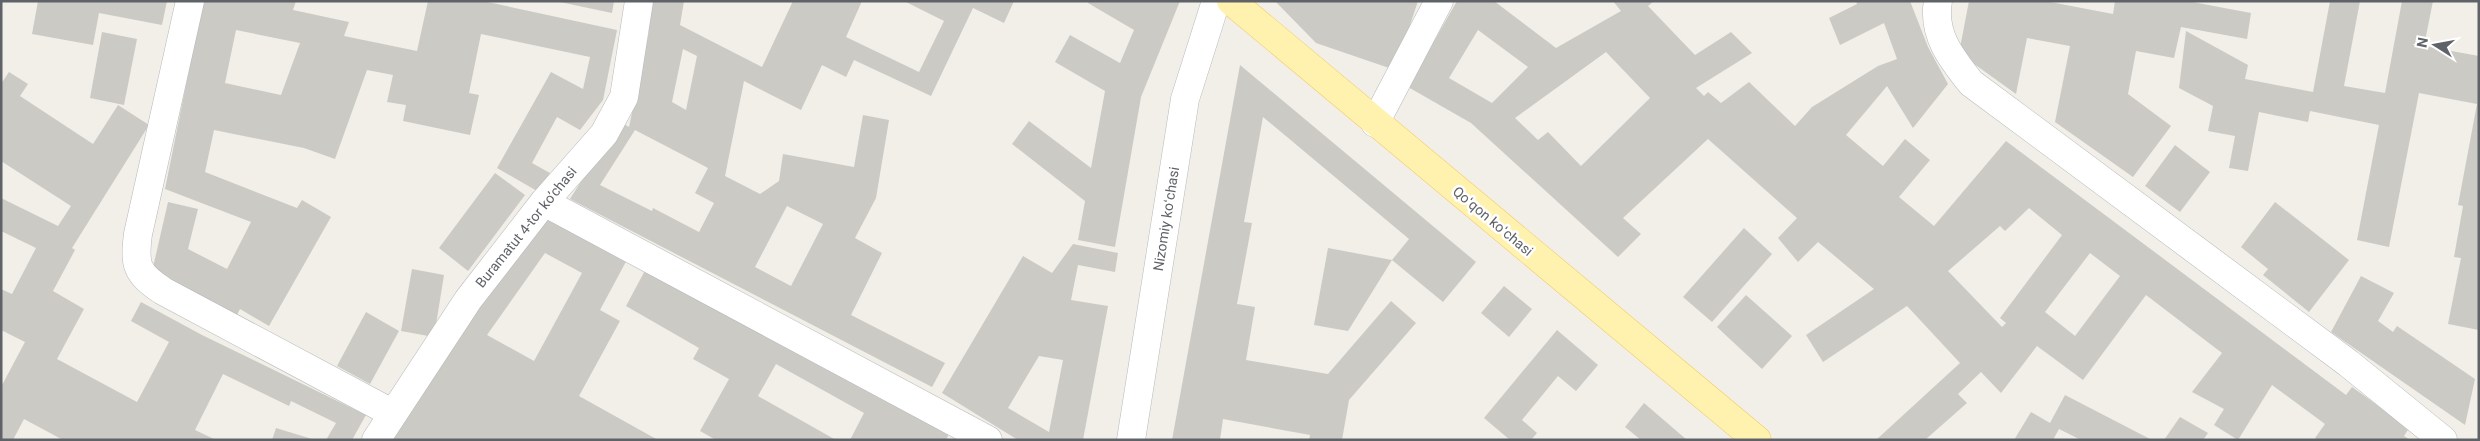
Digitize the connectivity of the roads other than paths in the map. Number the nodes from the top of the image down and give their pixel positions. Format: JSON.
{"nodes":[{"id":1,"x":190,"y":1,"type":"edge"},
{"id":2,"x":639,"y":1,"type":"edge"},
{"id":3,"x":1216,"y":1,"type":"edge"},
{"id":4,"x":1231,"y":1,"type":"edge"},
{"id":5,"x":1440,"y":1,"type":"edge"},
{"id":6,"x":1938,"y":1,"type":"edge"},
{"id":7,"x":1375,"y":123,"type":"junction"},
{"id":8,"x":544,"y":202,"type":"junction"},
{"id":9,"x":392,"y":413,"type":"junction"},
{"id":10,"x":376,"y":440,"type":"edge"},
{"id":11,"x":988,"y":440,"type":"edge"},
{"id":12,"x":1131,"y":440,"type":"edge"},
{"id":13,"x":1757,"y":440,"type":"edge"},
{"id":14,"x":2443,"y":440,"type":"edge"}],
"edges":[{"from":1,"to":9,"type":"street"},
{"from":2,"to":8,"type":"street","name":"Buramatut 4-tor koʼchasi"},
{"from":3,"to":12,"type":"street","name":"Nizomiy koʻchasi"},
{"from":4,"to":7,"type":"main road","name":"Qoʻqon koʻchasi"},
{"from":5,"to":7,"type":"street"},
{"from":6,"to":14,"type":"street"},
{"from":7,"to":13,"type":"main road","name":"Qoʻqon koʻchasi"},
{"from":8,"to":9,"type":"street","name":"Buramatut 4-tor koʼchasi"},
{"from":8,"to":11,"type":"street"},
{"from":9,"to":10,"type":"street","name":"Buramatut 4-tor koʼchasi"}]}
